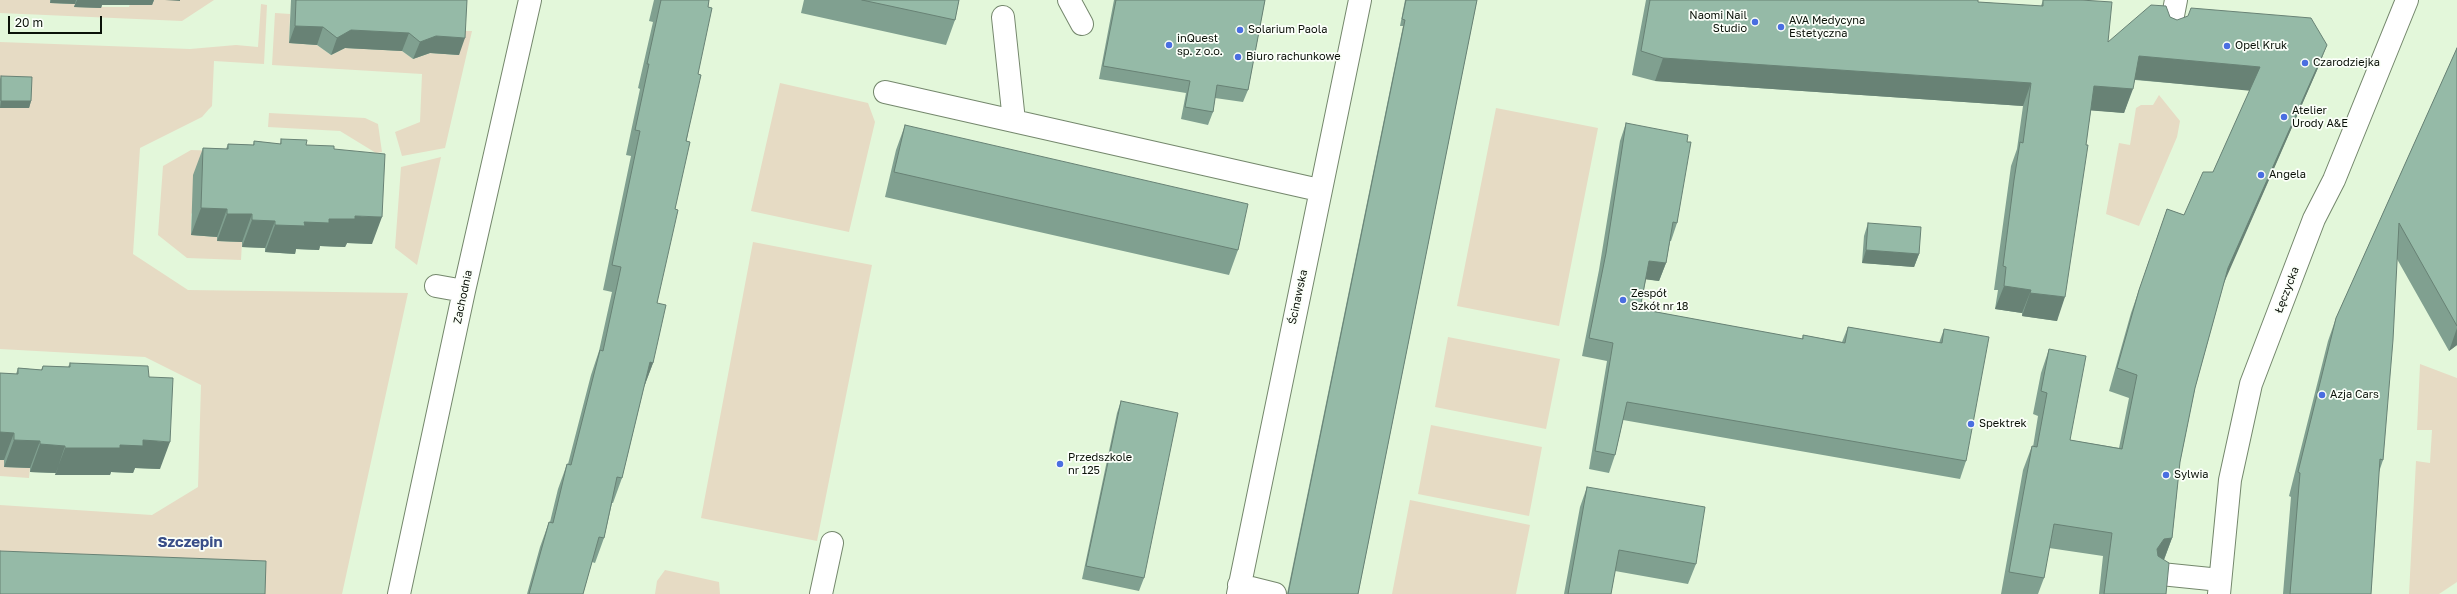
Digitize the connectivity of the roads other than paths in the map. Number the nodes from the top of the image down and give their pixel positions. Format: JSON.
{"nodes":[{"id":1,"x":530,"y":0,"type":"edge"},
{"id":2,"x":1069,"y":0,"type":"edge"},
{"id":3,"x":1360,"y":0,"type":"edge"},
{"id":4,"x":2176,"y":0,"type":"edge"},
{"id":5,"x":2407,"y":0,"type":"edge"},
{"id":6,"x":1003,"y":17,"type":"dead end"},
{"id":7,"x":1082,"y":24,"type":"dead end"},
{"id":8,"x":2170,"y":31,"type":"edge"},
{"id":9,"x":885,"y":92,"type":"dead end"},
{"id":10,"x":1014,"y":121,"type":"junction"},
{"id":11,"x":1319,"y":190,"type":"junction"},
{"id":12,"x":436,"y":286,"type":"dead end"},
{"id":13,"x":464,"y":291,"type":"junction"},
{"id":14,"x":832,"y":543,"type":"dead end"},
{"id":15,"x":2162,"y":574,"type":"edge"},
{"id":16,"x":2219,"y":587,"type":"edge"},
{"id":17,"x":1238,"y":590,"type":"edge"},
{"id":18,"x":399,"y":594,"type":"edge"},
{"id":19,"x":821,"y":594,"type":"edge"},
{"id":20,"x":1275,"y":594,"type":"edge"}],
"edges":[{"from":1,"to":13,"type":"street","name":"Zachodnia"},
{"from":2,"to":7,"type":"street"},
{"from":3,"to":11,"type":"street","name":"Ścinawska"},
{"from":4,"to":8,"type":"street"},
{"from":5,"to":16,"type":"street","name":"Łęczycka"},
{"from":6,"to":10,"type":"street"},
{"from":9,"to":10,"type":"street"},
{"from":10,"to":11,"type":"street"},
{"from":11,"to":17,"type":"street","name":"Ścinawska"},
{"from":12,"to":13,"type":"street"},
{"from":13,"to":18,"type":"street","name":"Zachodnia"},
{"from":14,"to":19,"type":"street"},
{"from":15,"to":16,"type":"street"},
{"from":17,"to":20,"type":"street"}]}
